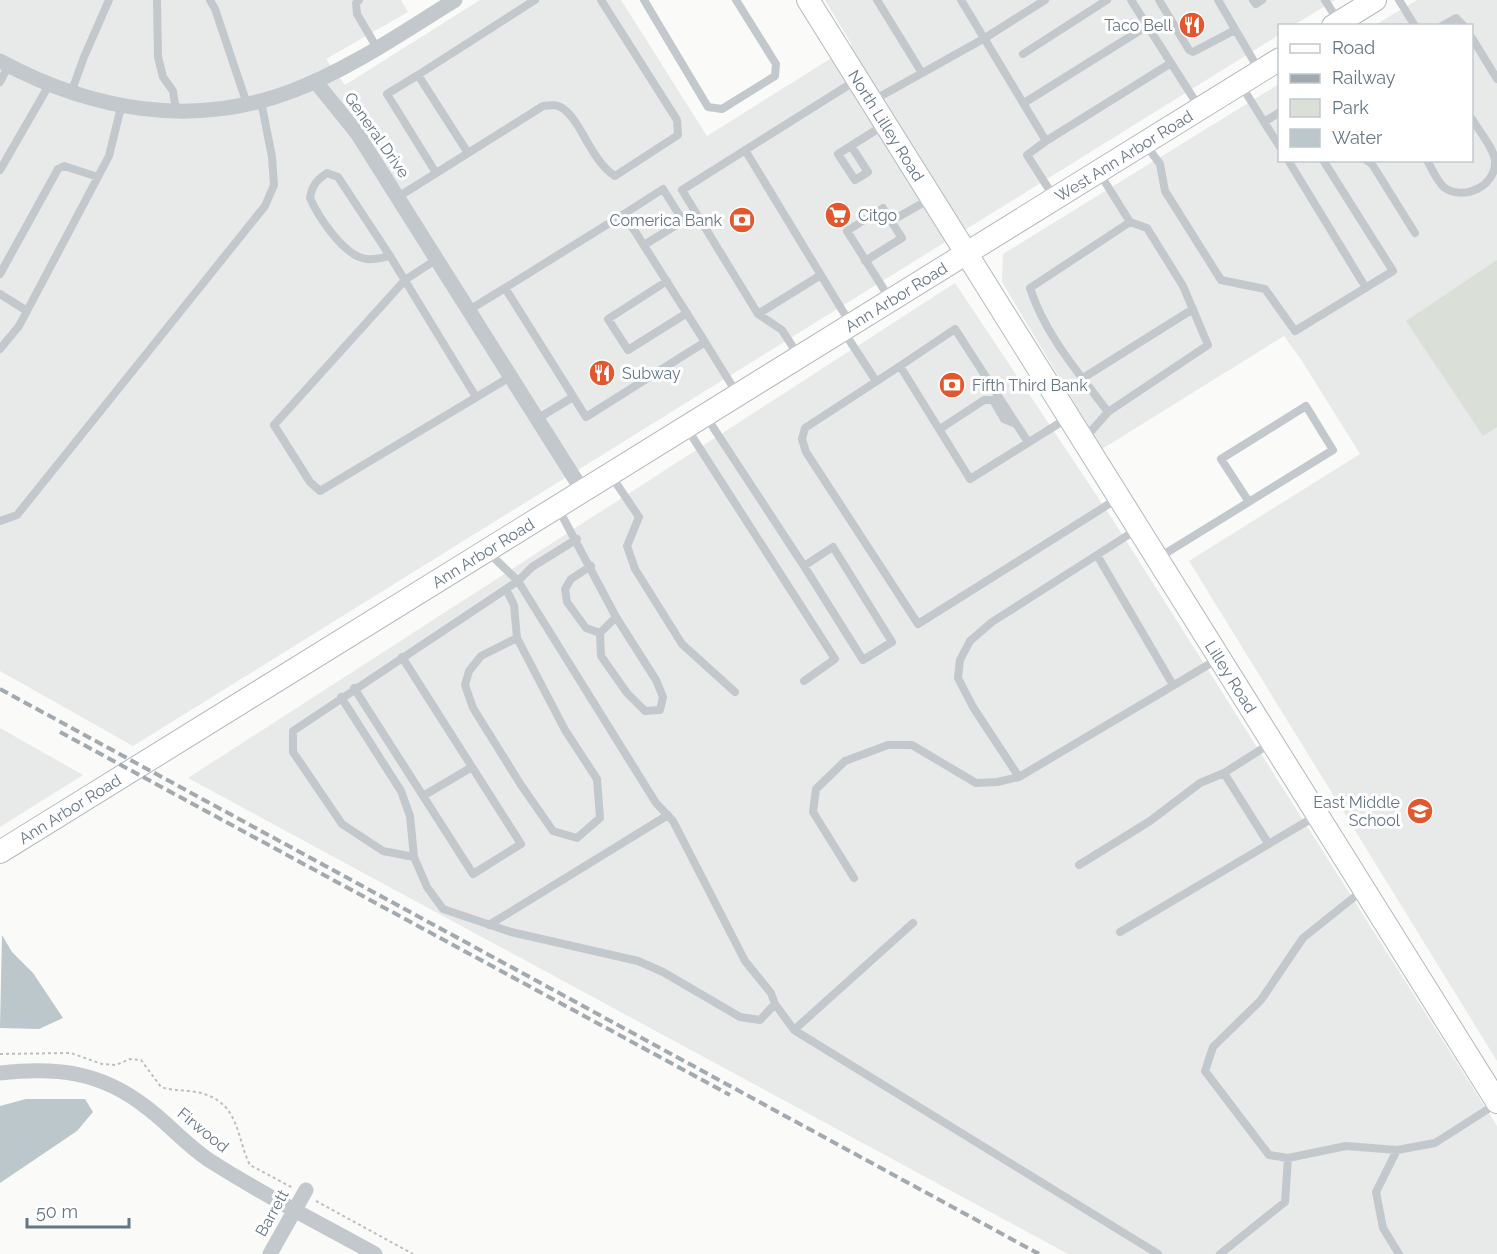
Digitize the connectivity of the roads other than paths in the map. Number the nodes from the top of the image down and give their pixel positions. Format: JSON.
{"nodes":[{"id":1,"x":109,"y":0,"type":"edge"},
{"id":2,"x":158,"y":0,"type":"edge"},
{"id":3,"x":210,"y":0,"type":"edge"},
{"id":4,"x":358,"y":0,"type":"edge"},
{"id":5,"x":455,"y":0,"type":"edge"},
{"id":6,"x":535,"y":0,"type":"edge"},
{"id":7,"x":601,"y":0,"type":"edge"},
{"id":8,"x":644,"y":0,"type":"edge"},
{"id":9,"x":808,"y":0,"type":"edge"},
{"id":10,"x":877,"y":0,"type":"edge"},
{"id":11,"x":961,"y":0,"type":"edge"},
{"id":12,"x":1045,"y":0,"type":"edge"},
{"id":13,"x":1107,"y":0,"type":"edge"},
{"id":14,"x":1131,"y":0,"type":"edge"},
{"id":15,"x":1159,"y":0,"type":"edge"},
{"id":16,"x":1218,"y":0,"type":"edge"},
{"id":17,"x":1253,"y":0,"type":"edge"},
{"id":18,"x":1262,"y":0,"type":"edge"},
{"id":19,"x":1325,"y":0,"type":"edge"},
{"id":20,"x":1375,"y":0,"type":"edge"},
{"id":21,"x":1399,"y":0,"type":"edge"},
{"id":22,"x":739,"y":1,"type":"edge"},
{"id":23,"x":432,"y":6,"type":"edge"},
{"id":24,"x":1338,"y":24,"type":"edge"},
{"id":25,"x":1414,"y":24,"type":"edge"},
{"id":26,"x":1446,"y":24,"type":"edge"},
{"id":27,"x":1462,"y":24,"type":"edge"},
{"id":28,"x":1147,"y":26,"type":"junction"},
{"id":29,"x":1235,"y":30,"type":"junction"},
{"id":30,"x":985,"y":38,"type":"junction"},
{"id":31,"x":1473,"y":40,"type":"edge"},
{"id":32,"x":377,"y":48,"type":"junction"},
{"id":33,"x":1023,"y":54,"type":"dead end"},
{"id":34,"x":1278,"y":60,"type":"edge"},
{"id":35,"x":4,"y":63,"type":"edge"},
{"id":36,"x":1171,"y":63,"type":"junction"},
{"id":37,"x":1260,"y":71,"type":"junction"},
{"id":38,"x":922,"y":73,"type":"junction"},
{"id":39,"x":418,"y":75,"type":"junction"},
{"id":40,"x":1497,"y":79,"type":"edge"},
{"id":41,"x":857,"y":80,"type":"junction"},
{"id":42,"x":315,"y":81,"type":"junction"},
{"id":43,"x":0,"y":82,"type":"edge"},
{"id":44,"x":1240,"y":83,"type":"junction"},
{"id":45,"x":49,"y":85,"type":"junction"},
{"id":46,"x":71,"y":93,"type":"junction"},
{"id":47,"x":871,"y":101,"type":"junction"},
{"id":48,"x":254,"y":102,"type":"junction"},
{"id":49,"x":1024,"y":103,"type":"junction"},
{"id":50,"x":121,"y":106,"type":"junction"},
{"id":51,"x":1200,"y":108,"type":"junction"},
{"id":52,"x":176,"y":111,"type":"junction"},
{"id":53,"x":1278,"y":113,"type":"edge"},
{"id":54,"x":1473,"y":121,"type":"edge"},
{"id":55,"x":1264,"y":122,"type":"junction"},
{"id":56,"x":885,"y":124,"type":"junction"},
{"id":57,"x":1046,"y":141,"type":"junction"},
{"id":58,"x":1144,"y":143,"type":"junction"},
{"id":59,"x":1278,"y":144,"type":"edge"},
{"id":60,"x":851,"y":146,"type":"dead end"},
{"id":61,"x":745,"y":150,"type":"junction"},
{"id":62,"x":468,"y":153,"type":"junction"},
{"id":63,"x":1289,"y":162,"type":"edge"},
{"id":64,"x":1324,"y":162,"type":"edge"},
{"id":65,"x":1369,"y":162,"type":"edge"},
{"id":66,"x":1428,"y":162,"type":"edge"},
{"id":67,"x":1496,"y":165,"type":"edge"},
{"id":68,"x":0,"y":170,"type":"edge"},
{"id":69,"x":1098,"y":171,"type":"junction"},
{"id":70,"x":436,"y":173,"type":"junction"},
{"id":71,"x":98,"y":177,"type":"junction"},
{"id":72,"x":398,"y":197,"type":"junction"},
{"id":73,"x":931,"y":198,"type":"junction"},
{"id":74,"x":1054,"y":198,"type":"junction"},
{"id":75,"x":624,"y":214,"type":"junction"},
{"id":76,"x":891,"y":221,"type":"junction"},
{"id":77,"x":1130,"y":222,"type":"junction"},
{"id":78,"x":1415,"y":233,"type":"dead end"},
{"id":79,"x":644,"y":245,"type":"junction"},
{"id":80,"x":966,"y":253,"type":"junction"},
{"id":81,"x":390,"y":256,"type":"junction"},
{"id":82,"x":437,"y":259,"type":"junction"},
{"id":83,"x":865,"y":261,"type":"junction"},
{"id":84,"x":0,"y":274,"type":"edge"},
{"id":85,"x":821,"y":275,"type":"junction"},
{"id":86,"x":405,"y":280,"type":"junction"},
{"id":87,"x":667,"y":281,"type":"junction"},
{"id":88,"x":505,"y":288,"type":"junction"},
{"id":89,"x":1366,"y":288,"type":"junction"},
{"id":90,"x":0,"y":294,"type":"edge"},
{"id":91,"x":890,"y":299,"type":"junction"},
{"id":92,"x":1193,"y":309,"type":"junction"},
{"id":93,"x":469,"y":310,"type":"junction"},
{"id":94,"x":27,"y":311,"type":"junction"},
{"id":95,"x":687,"y":313,"type":"junction"},
{"id":96,"x":758,"y":314,"type":"junction"},
{"id":97,"x":846,"y":327,"type":"junction"},
{"id":98,"x":705,"y":342,"type":"junction"},
{"id":99,"x":0,"y":349,"type":"edge"},
{"id":100,"x":798,"y":356,"type":"junction"},
{"id":101,"x":900,"y":366,"type":"junction"},
{"id":102,"x":510,"y":377,"type":"junction"},
{"id":103,"x":1083,"y":378,"type":"junction"},
{"id":104,"x":876,"y":381,"type":"junction"},
{"id":105,"x":737,"y":394,"type":"junction"},
{"id":106,"x":476,"y":397,"type":"junction"},
{"id":107,"x":573,"y":397,"type":"junction"},
{"id":108,"x":1108,"y":412,"type":"junction"},
{"id":109,"x":1068,"y":418,"type":"junction"},
{"id":110,"x":537,"y":419,"type":"junction"},
{"id":111,"x":695,"y":420,"type":"junction"},
{"id":112,"x":1017,"y":425,"type":"junction"},
{"id":113,"x":939,"y":429,"type":"junction"},
{"id":114,"x":1082,"y":441,"type":"junction"},
{"id":115,"x":1028,"y":442,"type":"junction"},
{"id":116,"x":610,"y":473,"type":"junction"},
{"id":117,"x":582,"y":490,"type":"junction"},
{"id":118,"x":1119,"y":498,"type":"junction"},
{"id":119,"x":1249,"y":502,"type":"junction"},
{"id":120,"x":557,"y":506,"type":"junction"},
{"id":121,"x":0,"y":521,"type":"edge"},
{"id":122,"x":1138,"y":529,"type":"junction"},
{"id":123,"x":577,"y":539,"type":"junction"},
{"id":124,"x":486,"y":550,"type":"junction"},
{"id":125,"x":1097,"y":555,"type":"junction"},
{"id":126,"x":1157,"y":559,"type":"junction"},
{"id":127,"x":591,"y":566,"type":"junction"},
{"id":128,"x":804,"y":566,"type":"junction"},
{"id":129,"x":518,"y":581,"type":"junction"},
{"id":130,"x":506,"y":589,"type":"junction"},
{"id":131,"x":616,"y":617,"type":"junction"},
{"id":132,"x":600,"y":633,"type":"junction"},
{"id":133,"x":517,"y":638,"type":"junction"},
{"id":134,"x":402,"y":657,"type":"junction"},
{"id":135,"x":1219,"y":658,"type":"junction"},
{"id":136,"x":804,"y":681,"type":"dead end"},
{"id":137,"x":1173,"y":685,"type":"junction"},
{"id":138,"x":354,"y":688,"type":"junction"},
{"id":139,"x":735,"y":692,"type":"dead end"},
{"id":140,"x":341,"y":697,"type":"junction"},
{"id":141,"x":1272,"y":742,"type":"junction"},
{"id":142,"x":472,"y":767,"type":"junction"},
{"id":143,"x":1224,"y":773,"type":"junction"},
{"id":144,"x":1019,"y":777,"type":"junction"},
{"id":145,"x":423,"y":796,"type":"junction"},
{"id":146,"x":668,"y":815,"type":"junction"},
{"id":147,"x":1318,"y":815,"type":"junction"},
{"id":148,"x":1268,"y":843,"type":"junction"},
{"id":149,"x":0,"y":852,"type":"edge"},
{"id":150,"x":414,"y":857,"type":"junction"},
{"id":151,"x":1079,"y":865,"type":"dead end"},
{"id":152,"x":854,"y":878,"type":"dead end"},
{"id":153,"x":1364,"y":889,"type":"junction"},
{"id":154,"x":913,"y":923,"type":"dead end"},
{"id":155,"x":489,"y":925,"type":"junction"},
{"id":156,"x":1120,"y":932,"type":"dead end"},
{"id":157,"x":775,"y":1005,"type":"junction"},
{"id":158,"x":794,"y":1029,"type":"junction"},
{"id":159,"x":0,"y":1073,"type":"edge"},
{"id":160,"x":1497,"y":1103,"type":"edge"},
{"id":161,"x":1397,"y":1150,"type":"junction"},
{"id":162,"x":1288,"y":1158,"type":"junction"},
{"id":163,"x":305,"y":1192,"type":"road end"},
{"id":164,"x":295,"y":1210,"type":"junction"},
{"id":165,"x":270,"y":1254,"type":"edge"},
{"id":166,"x":375,"y":1254,"type":"edge"},
{"id":167,"x":1158,"y":1254,"type":"edge"},
{"id":168,"x":1220,"y":1254,"type":"edge"},
{"id":169,"x":1399,"y":1254,"type":"edge"}],
"edges":[{"from":1,"to":46,"type":"lane"},
{"from":2,"to":52,"type":"lane"},
{"from":3,"to":48,"type":"lane"},
{"from":4,"to":32,"type":"lane"},
{"from":5,"to":23,"type":"street"},
{"from":6,"to":39,"type":"lane"},
{"from":7,"to":62,"type":"lane"},
{"from":8,"to":22,"type":"lane"},
{"from":9,"to":41,"type":"main road","name":"North Lilley Road"},
{"from":10,"to":38,"type":"lane"},
{"from":11,"to":30,"type":"lane"},
{"from":12,"to":30,"type":"lane"},
{"from":13,"to":33,"type":"lane"},
{"from":14,"to":28,"type":"lane"},
{"from":15,"to":29,"type":"lane"},
{"from":16,"to":29,"type":"lane"},
{"from":17,"to":18,"type":"lane"},
{"from":19,"to":24,"type":"lane"},
{"from":20,"to":24,"type":"main road"},
{"from":21,"to":25,"type":"lane"},
{"from":23,"to":32,"type":"street"},
{"from":26,"to":27,"type":"lane"},
{"from":28,"to":36,"type":"lane"},
{"from":28,"to":49,"type":"lane"},
{"from":29,"to":37,"type":"lane"},
{"from":30,"to":38,"type":"lane"},
{"from":30,"to":49,"type":"lane"},
{"from":31,"to":40,"type":"lane"},
{"from":32,"to":42,"type":"street"},
{"from":34,"to":37,"type":"main road","name":"West Ann Arbor Road"},
{"from":35,"to":43,"type":"lane"},
{"from":35,"to":45,"type":"street"},
{"from":36,"to":51,"type":"lane"},
{"from":36,"to":57,"type":"lane"},
{"from":37,"to":44,"type":"main road","name":"West Ann Arbor Road"},
{"from":38,"to":47,"type":"lane"},
{"from":39,"to":62,"type":"lane"},
{"from":39,"to":70,"type":"lane"},
{"from":41,"to":47,"type":"main road","name":"North Lilley Road"},
{"from":41,"to":61,"type":"lane"},
{"from":42,"to":48,"type":"street"},
{"from":42,"to":72,"type":"street","name":"General Drive"},
{"from":44,"to":51,"type":"main road","name":"West Ann Arbor Road"},
{"from":44,"to":55,"type":"lane"},
{"from":45,"to":46,"type":"street"},
{"from":45,"to":68,"type":"lane"},
{"from":46,"to":50,"type":"street"},
{"from":47,"to":56,"type":"main road","name":"North Lilley Road"},
{"from":48,"to":52,"type":"street"},
{"from":48,"to":121,"type":"lane"},
{"from":49,"to":57,"type":"lane"},
{"from":50,"to":52,"type":"street"},
{"from":50,"to":71,"type":"lane"},
{"from":51,"to":58,"type":"main road","name":"West Ann Arbor Road"},
{"from":53,"to":55,"type":"lane"},
{"from":54,"to":67,"type":"lane"},
{"from":55,"to":59,"type":"lane"},
{"from":56,"to":60,"type":"lane"},
{"from":56,"to":73,"type":"main road","name":"North Lilley Road"},
{"from":57,"to":74,"type":"lane"},
{"from":58,"to":69,"type":"main road","name":"West Ann Arbor Road"},
{"from":58,"to":89,"type":"lane"},
{"from":61,"to":85,"type":"lane"},
{"from":61,"to":96,"type":"lane"},
{"from":62,"to":70,"type":"lane"},
{"from":63,"to":89,"type":"lane"},
{"from":64,"to":89,"type":"lane"},
{"from":65,"to":78,"type":"lane"},
{"from":66,"to":67,"type":"lane"},
{"from":69,"to":74,"type":"main road","name":"West Ann Arbor Road"},
{"from":69,"to":77,"type":"lane"},
{"from":70,"to":72,"type":"lane"},
{"from":71,"to":84,"type":"lane"},
{"from":71,"to":94,"type":"lane"},
{"from":72,"to":82,"type":"street","name":"General Drive"},
{"from":73,"to":76,"type":"lane"},
{"from":73,"to":80,"type":"main road","name":"North Lilley Road"},
{"from":74,"to":80,"type":"main road","name":"West Ann Arbor Road"},
{"from":75,"to":79,"type":"lane"},
{"from":75,"to":79,"type":"lane"},
{"from":75,"to":88,"type":"lane"},
{"from":76,"to":83,"type":"lane"},
{"from":76,"to":83,"type":"lane"},
{"from":77,"to":92,"type":"lane"},
{"from":77,"to":103,"type":"lane"},
{"from":79,"to":87,"type":"lane"},
{"from":80,"to":91,"type":"main road","name":"Ann Arbor Road"},
{"from":80,"to":109,"type":"main road","name":"Lilley Road"},
{"from":81,"to":81,"type":"lane"},
{"from":81,"to":86,"type":"lane"},
{"from":82,"to":86,"type":"lane"},
{"from":82,"to":93,"type":"street","name":"General Drive"},
{"from":83,"to":91,"type":"lane"},
{"from":85,"to":96,"type":"lane"},
{"from":85,"to":97,"type":"lane"},
{"from":86,"to":106,"type":"lane"},
{"from":86,"to":106,"type":"lane"},
{"from":87,"to":95,"type":"lane"},
{"from":87,"to":95,"type":"lane"},
{"from":88,"to":93,"type":"lane"},
{"from":88,"to":107,"type":"lane"},
{"from":90,"to":94,"type":"lane"},
{"from":91,"to":97,"type":"main road","name":"Ann Arbor Road"},
{"from":92,"to":103,"type":"lane"},
{"from":92,"to":108,"type":"lane"},
{"from":93,"to":102,"type":"street","name":"General Drive"},
{"from":94,"to":99,"type":"lane"},
{"from":95,"to":98,"type":"lane"},
{"from":96,"to":100,"type":"lane"},
{"from":97,"to":100,"type":"main road","name":"Ann Arbor Road"},
{"from":97,"to":104,"type":"lane"},
{"from":98,"to":105,"type":"lane"},
{"from":98,"to":107,"type":"lane"},
{"from":100,"to":105,"type":"main road","name":"Ann Arbor Road"},
{"from":101,"to":104,"type":"lane"},
{"from":101,"to":112,"type":"lane"},
{"from":101,"to":113,"type":"lane"},
{"from":102,"to":106,"type":"lane"},
{"from":102,"to":110,"type":"street","name":"General Drive"},
{"from":103,"to":108,"type":"lane"},
{"from":104,"to":118,"type":"lane"},
{"from":105,"to":111,"type":"main road","name":"Ann Arbor Road"},
{"from":107,"to":110,"type":"lane"},
{"from":108,"to":114,"type":"lane"},
{"from":109,"to":114,"type":"main road","name":"Lilley Road"},
{"from":109,"to":115,"type":"lane"},
{"from":110,"to":117,"type":"street","name":"General Drive"},
{"from":111,"to":116,"type":"main road","name":"Ann Arbor Road"},
{"from":111,"to":128,"type":"lane"},
{"from":111,"to":136,"type":"lane"},
{"from":112,"to":113,"type":"lane"},
{"from":112,"to":115,"type":"lane"},
{"from":113,"to":115,"type":"lane"},
{"from":114,"to":118,"type":"main road","name":"Lilley Road"},
{"from":116,"to":117,"type":"main road","name":"Ann Arbor Road"},
{"from":116,"to":139,"type":"lane"},
{"from":117,"to":120,"type":"main road","name":"Ann Arbor Road"},
{"from":118,"to":122,"type":"main road","name":"Lilley Road"},
{"from":119,"to":119,"type":"lane"},
{"from":119,"to":126,"type":"lane"},
{"from":120,"to":123,"type":"lane"},
{"from":120,"to":124,"type":"main road","name":"Ann Arbor Road"},
{"from":122,"to":125,"type":"lane"},
{"from":122,"to":126,"type":"main road","name":"Lilley Road"},
{"from":123,"to":127,"type":"lane"},
{"from":123,"to":129,"type":"lane"},
{"from":124,"to":129,"type":"lane"},
{"from":124,"to":149,"type":"main road","name":"Ann Arbor Road"},
{"from":125,"to":137,"type":"lane"},
{"from":125,"to":144,"type":"lane"},
{"from":126,"to":135,"type":"main road","name":"Lilley Road"},
{"from":127,"to":131,"type":"lane"},
{"from":127,"to":132,"type":"lane"},
{"from":128,"to":128,"type":"lane"},
{"from":129,"to":130,"type":"lane"},
{"from":129,"to":146,"type":"lane"},
{"from":130,"to":133,"type":"lane"},
{"from":130,"to":134,"type":"lane"},
{"from":131,"to":132,"type":"lane"},
{"from":131,"to":132,"type":"lane"},
{"from":133,"to":133,"type":"lane"},
{"from":134,"to":138,"type":"lane"},
{"from":134,"to":142,"type":"lane"},
{"from":135,"to":137,"type":"lane"},
{"from":135,"to":141,"type":"main road","name":"Lilley Road"},
{"from":137,"to":144,"type":"lane"},
{"from":138,"to":140,"type":"lane"},
{"from":138,"to":145,"type":"lane"},
{"from":140,"to":150,"type":"lane"},
{"from":140,"to":150,"type":"lane"},
{"from":141,"to":143,"type":"lane"},
{"from":141,"to":147,"type":"main road","name":"Lilley Road"},
{"from":142,"to":145,"type":"lane"},
{"from":142,"to":145,"type":"lane"},
{"from":143,"to":148,"type":"lane"},
{"from":143,"to":151,"type":"lane"},
{"from":144,"to":152,"type":"lane"},
{"from":146,"to":155,"type":"lane"},
{"from":146,"to":157,"type":"lane"},
{"from":147,"to":148,"type":"lane"},
{"from":147,"to":153,"type":"main road","name":"Lilley Road"},
{"from":148,"to":156,"type":"lane"},
{"from":150,"to":155,"type":"lane"},
{"from":153,"to":160,"type":"main road","name":"Lilley Road"},
{"from":153,"to":162,"type":"lane"},
{"from":154,"to":158,"type":"lane"},
{"from":155,"to":157,"type":"lane"},
{"from":157,"to":158,"type":"lane"},
{"from":158,"to":167,"type":"lane"},
{"from":159,"to":164,"type":"street","name":"Firwood"},
{"from":160,"to":161,"type":"lane"},
{"from":161,"to":162,"type":"lane"},
{"from":161,"to":169,"type":"lane"},
{"from":162,"to":168,"type":"lane"},
{"from":163,"to":164,"type":"street","name":"Barrett"},
{"from":164,"to":165,"type":"street","name":"Barrett"},
{"from":164,"to":166,"type":"street","name":"Firwood"}]}
